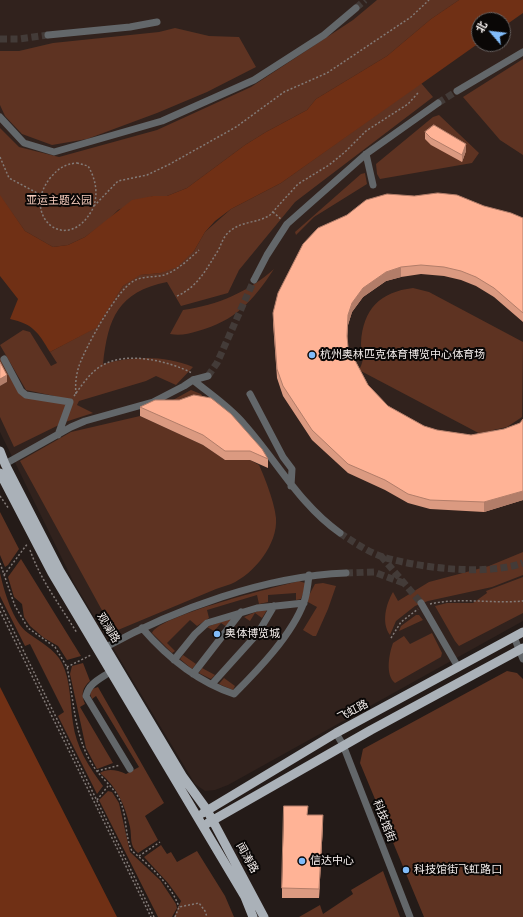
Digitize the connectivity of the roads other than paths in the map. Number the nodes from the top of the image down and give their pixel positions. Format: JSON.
{"nodes":[{"id":1,"x":356,"y":8,"type":"tunnel mouth"},
{"id":2,"x":157,"y":22,"type":"dead end"},
{"id":3,"x":48,"y":35,"type":"tunnel mouth"},
{"id":4,"x":523,"y":52,"type":"edge"},
{"id":5,"x":458,"y":91,"type":"tunnel mouth"},
{"id":6,"x":438,"y":103,"type":"tunnel mouth"},
{"id":7,"x":0,"y":118,"type":"edge"},
{"id":8,"x":366,"y":154,"type":"junction"},
{"id":9,"x":373,"y":185,"type":"dead end"},
{"id":10,"x":254,"y":280,"type":"tunnel mouth"},
{"id":11,"x":4,"y":359,"type":"dead end"},
{"id":12,"x":205,"y":377,"type":"tunnel mouth"},
{"id":13,"x":193,"y":380,"type":"junction"},
{"id":14,"x":250,"y":394,"type":"dead end"},
{"id":15,"x":58,"y":435,"type":"junction"},
{"id":16,"x":0,"y":451,"type":"edge"},
{"id":17,"x":5,"y":464,"type":"junction"},
{"id":18,"x":0,"y":473,"type":"edge"},
{"id":19,"x":291,"y":486,"type":"junction"},
{"id":20,"x":340,"y":533,"type":"tunnel mouth"},
{"id":21,"x":346,"y":573,"type":"tunnel mouth"},
{"id":22,"x":309,"y":575,"type":"junction"},
{"id":23,"x":304,"y":603,"type":"junction"},
{"id":24,"x":422,"y":604,"type":"tunnel mouth"},
{"id":25,"x":274,"y":606,"type":"junction"},
{"id":26,"x":241,"y":612,"type":"junction"},
{"id":27,"x":142,"y":628,"type":"junction"},
{"id":28,"x":523,"y":632,"type":"edge"},
{"id":29,"x":514,"y":637,"type":"junction"},
{"id":30,"x":106,"y":647,"type":"junction"},
{"id":31,"x":521,"y":649,"type":"edge"},
{"id":32,"x":523,"y":659,"type":"edge"},
{"id":33,"x":174,"y":660,"type":"junction"},
{"id":34,"x":458,"y":667,"type":"junction"},
{"id":35,"x":110,"y":672,"type":"junction"},
{"id":36,"x":193,"y":674,"type":"junction"},
{"id":37,"x":212,"y":684,"type":"junction"},
{"id":38,"x":336,"y":733,"type":"junction"},
{"id":39,"x":343,"y":745,"type":"junction"},
{"id":40,"x":130,"y":769,"type":"dead end"},
{"id":41,"x":207,"y":810,"type":"junction"},
{"id":42,"x":197,"y":816,"type":"junction"},
{"id":43,"x":213,"y":821,"type":"junction"},
{"id":44,"x":203,"y":826,"type":"junction"},
{"id":45,"x":253,"y":917,"type":"edge"},
{"id":46,"x":264,"y":917,"type":"edge"},
{"id":47,"x":410,"y":917,"type":"edge"}],
"edges":[{"from":1,"to":7,"type":"street"},
{"from":2,"to":3,"type":"street"},
{"from":4,"to":5,"type":"street"},
{"from":6,"to":8,"type":"street"},
{"from":8,"to":9,"type":"street"},
{"from":8,"to":10,"type":"street"},
{"from":11,"to":15,"type":"street"},
{"from":12,"to":13,"type":"street"},
{"from":13,"to":15,"type":"street"},
{"from":13,"to":19,"type":"street"},
{"from":14,"to":19,"type":"street"},
{"from":15,"to":17,"type":"street"},
{"from":16,"to":17,"type":"main road","name":"观澜路"},
{"from":17,"to":30,"type":"main road","name":"观澜路"},
{"from":18,"to":35,"type":"main road","name":"观澜路"},
{"from":19,"to":20,"type":"street"},
{"from":21,"to":22,"type":"street"},
{"from":22,"to":23,"type":"street"},
{"from":22,"to":27,"type":"street"},
{"from":23,"to":25,"type":"street"},
{"from":23,"to":37,"type":"street"},
{"from":24,"to":34,"type":"street"},
{"from":25,"to":26,"type":"street"},
{"from":25,"to":37,"type":"street"},
{"from":26,"to":33,"type":"street"},
{"from":26,"to":36,"type":"street"},
{"from":27,"to":30,"type":"street"},
{"from":27,"to":33,"type":"street"},
{"from":28,"to":29,"type":"main road","name":"飞虹路"},
{"from":29,"to":31,"type":"street"},
{"from":29,"to":34,"type":"main road","name":"飞虹路"},
{"from":30,"to":41,"type":"main road","name":"观澜路"},
{"from":31,"to":32,"type":"street"},
{"from":31,"to":39,"type":"main road"},
{"from":33,"to":36,"type":"street"},
{"from":34,"to":38,"type":"main road","name":"飞虹路"},
{"from":35,"to":40,"type":"street"},
{"from":35,"to":42,"type":"main road","name":"观澜路"},
{"from":36,"to":37,"type":"street"},
{"from":38,"to":39,"type":"street","name":"科技馆街"},
{"from":38,"to":41,"type":"main road","name":"飞虹路"},
{"from":39,"to":43,"type":"main road"},
{"from":39,"to":47,"type":"street","name":"科技馆街"},
{"from":41,"to":42,"type":"main road","name":"飞虹路"},
{"from":41,"to":43,"type":"main road","name":"闻涛路"},
{"from":42,"to":44,"type":"main road","name":"闻涛路"},
{"from":43,"to":44,"type":"main road"},
{"from":43,"to":46,"type":"main road","name":"闻涛路"},
{"from":44,"to":45,"type":"main road","name":"闻涛路"}]}
